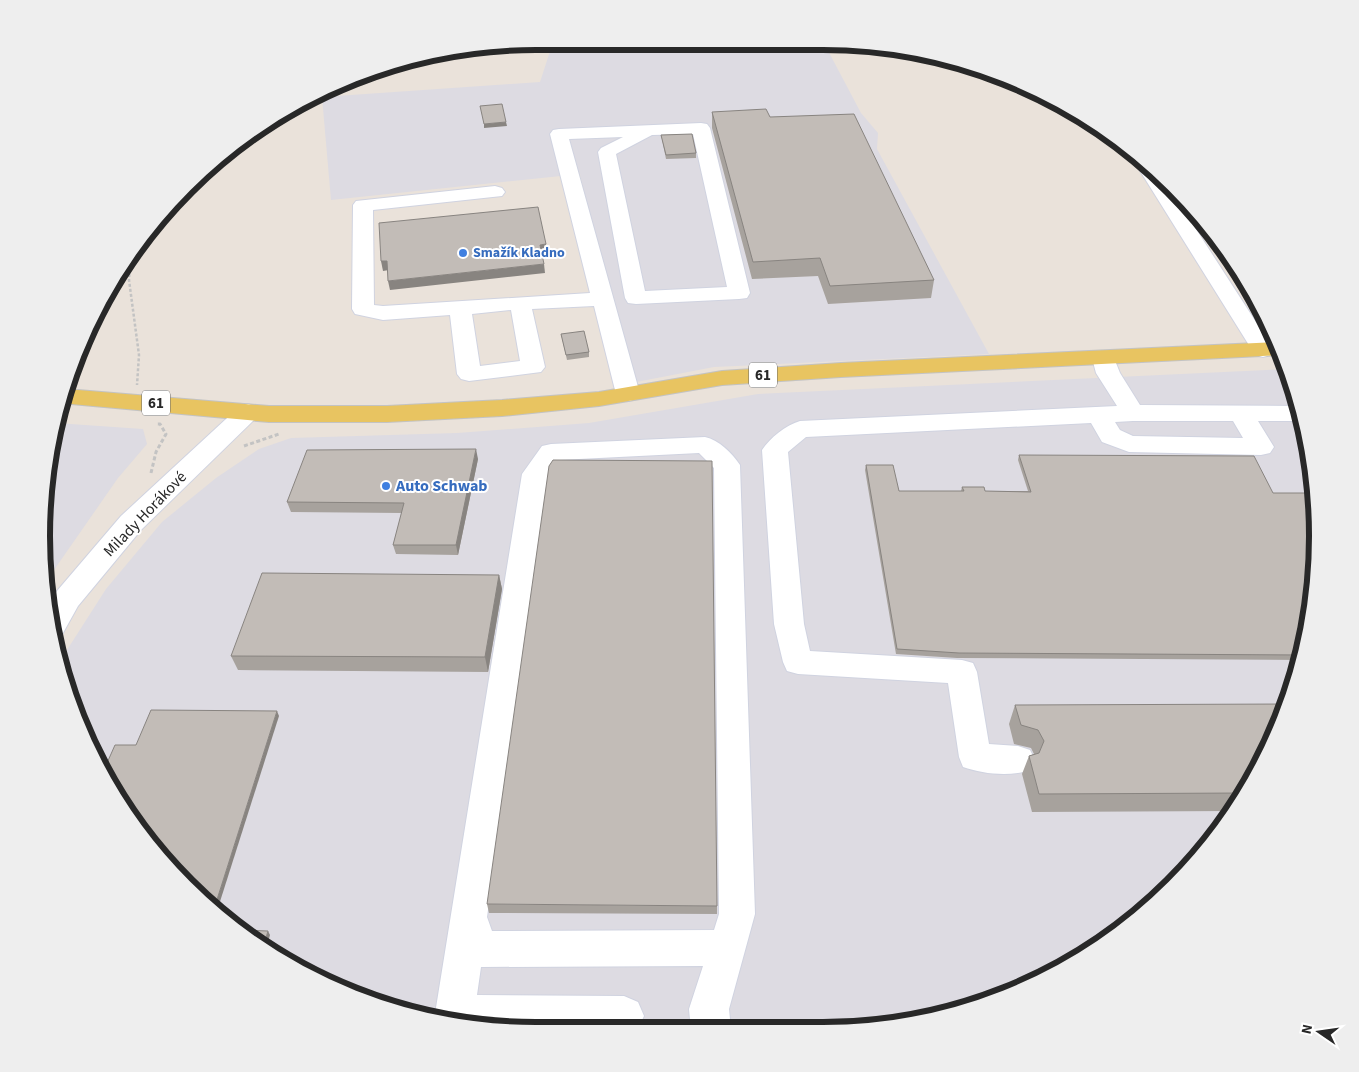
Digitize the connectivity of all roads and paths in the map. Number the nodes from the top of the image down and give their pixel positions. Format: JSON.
{"nodes":[{"id":1,"x":648,"y":130,"type":"junction"},
{"id":2,"x":1160,"y":186,"type":"edge"},
{"id":3,"x":495,"y":192,"type":"dead end"},
{"id":4,"x":129,"y":270,"type":"edge"},
{"id":5,"x":603,"y":300,"type":"junction"},
{"id":6,"x":520,"y":303,"type":"junction"},
{"id":7,"x":460,"y":308,"type":"junction"},
{"id":8,"x":1271,"y":350,"type":"edge"},
{"id":9,"x":1104,"y":358,"type":"junction"},
{"id":10,"x":628,"y":394,"type":"junction"},
{"id":11,"x":71,"y":397,"type":"edge"},
{"id":12,"x":133,"y":402,"type":"junction"},
{"id":13,"x":248,"y":412,"type":"junction"},
{"id":14,"x":1133,"y":413,"type":"junction"},
{"id":15,"x":1240,"y":414,"type":"junction"},
{"id":16,"x":1293,"y":414,"type":"edge"},
{"id":17,"x":1099,"y":415,"type":"junction"},
{"id":18,"x":57,"y":617,"type":"edge"},
{"id":19,"x":1018,"y":760,"type":"dead end"},
{"id":20,"x":469,"y":917,"type":"junction"},
{"id":21,"x":727,"y":948,"type":"junction"},
{"id":22,"x":624,"y":1016,"type":"dead end"},
{"id":23,"x":710,"y":1022,"type":"edge"}],
"edges":[{"from":1,"to":1,"type":"street"},
{"from":1,"to":5,"type":"street"},
{"from":2,"to":8,"type":"street"},
{"from":3,"to":7,"type":"street"},
{"from":4,"to":12,"type":"path"},
{"from":5,"to":6,"type":"street"},
{"from":5,"to":10,"type":"street"},
{"from":6,"to":7,"type":"street"},
{"from":6,"to":7,"type":"street"},
{"from":8,"to":9,"type":"main road","number":"61"},
{"from":9,"to":10,"type":"main road","number":"61"},
{"from":9,"to":14,"type":"street"},
{"from":10,"to":13,"type":"main road","number":"61"},
{"from":11,"to":12,"type":"main road","number":"61"},
{"from":12,"to":13,"type":"main road","number":"61"},
{"from":13,"to":18,"type":"street","name":"Milady Horákové"},
{"from":14,"to":15,"type":"street"},
{"from":14,"to":17,"type":"street"},
{"from":15,"to":16,"type":"street"},
{"from":15,"to":17,"type":"street"},
{"from":17,"to":19,"type":"street"},
{"from":20,"to":21,"type":"street"},
{"from":20,"to":21,"type":"street"},
{"from":20,"to":22,"type":"street"},
{"from":21,"to":23,"type":"street"}]}
